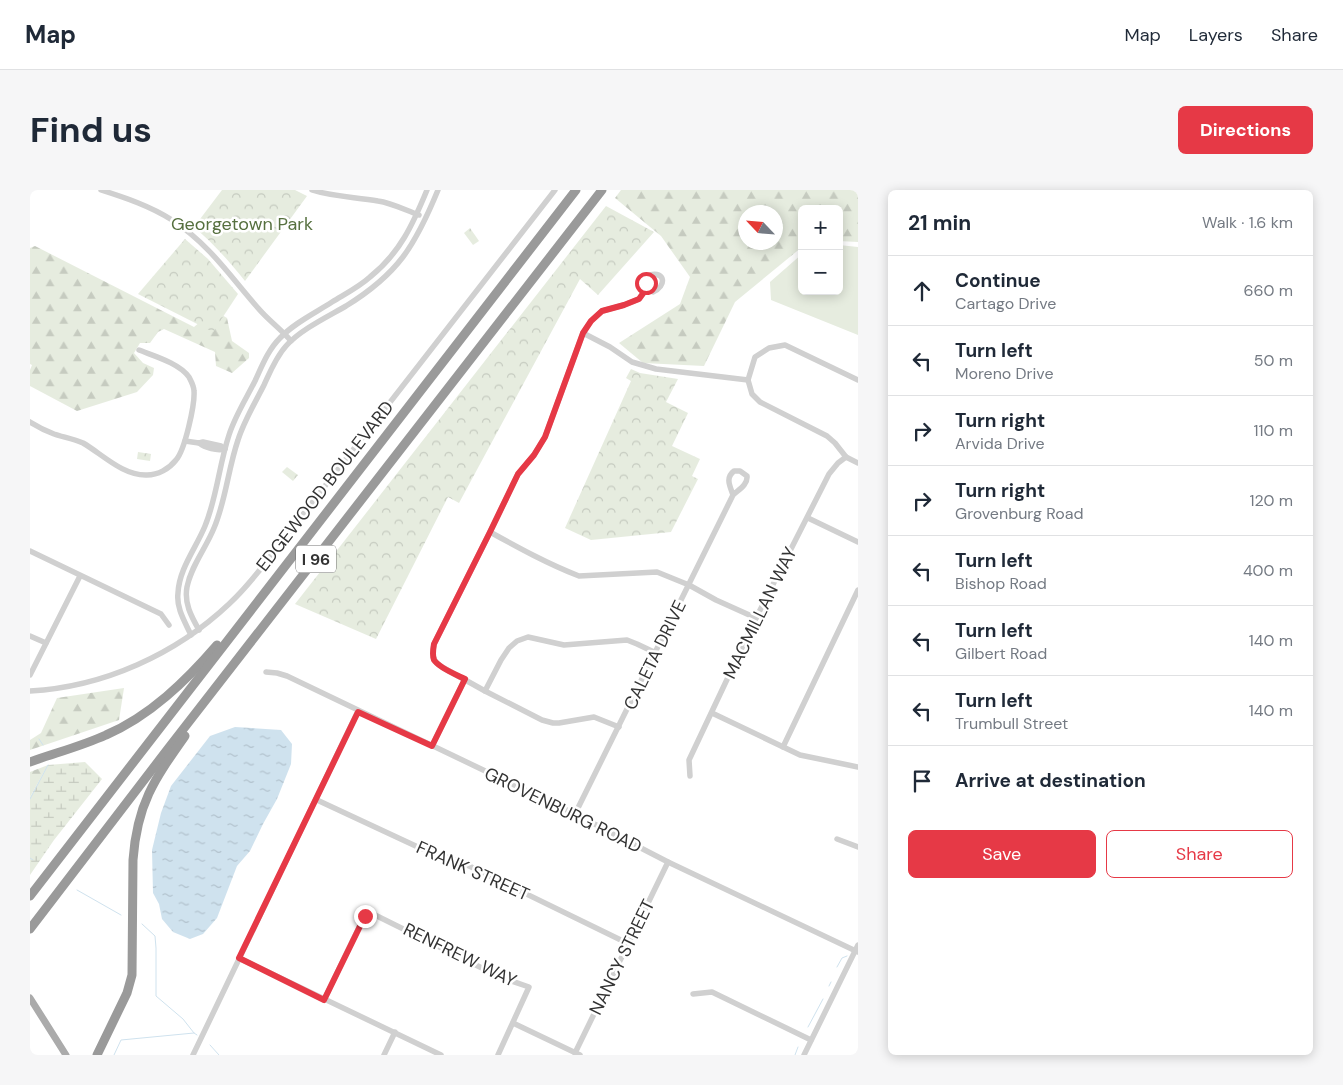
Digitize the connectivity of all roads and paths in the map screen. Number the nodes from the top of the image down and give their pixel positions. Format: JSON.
{"nodes":[{"id":1,"x":101,"y":190,"type":"edge"},
{"id":2,"x":312,"y":190,"type":"edge"},
{"id":3,"x":427,"y":190,"type":"edge"},
{"id":4,"x":438,"y":190,"type":"edge"},
{"id":5,"x":555,"y":190,"type":"edge"},
{"id":6,"x":576,"y":190,"type":"edge"},
{"id":7,"x":602,"y":190,"type":"edge"},
{"id":8,"x":417,"y":214,"type":"junction"},
{"id":9,"x":426,"y":217,"type":"junction"},
{"id":10,"x":647,"y":288,"type":"dead end"},
{"id":11,"x":583,"y":333,"type":"junction"},
{"id":12,"x":285,"y":334,"type":"junction"},
{"id":13,"x":291,"y":340,"type":"junction"},
{"id":14,"x":139,"y":350,"type":"dead end"},
{"id":15,"x":748,"y":380,"type":"junction"},
{"id":16,"x":858,"y":380,"type":"edge"},
{"id":17,"x":30,"y":422,"type":"edge"},
{"id":18,"x":185,"y":440,"type":"junction"},
{"id":19,"x":225,"y":449,"type":"junction"},
{"id":20,"x":846,"y":457,"type":"junction"},
{"id":21,"x":858,"y":463,"type":"edge"},
{"id":22,"x":733,"y":495,"type":"dead end"},
{"id":23,"x":808,"y":518,"type":"junction"},
{"id":24,"x":313,"y":530,"type":"junction"},
{"id":25,"x":490,"y":532,"type":"junction"},
{"id":26,"x":858,"y":542,"type":"edge"},
{"id":27,"x":30,"y":551,"type":"edge"},
{"id":28,"x":80,"y":576,"type":"junction"},
{"id":29,"x":689,"y":585,"type":"junction"},
{"id":30,"x":858,"y":590,"type":"edge"},
{"id":31,"x":756,"y":618,"type":"junction"},
{"id":32,"x":169,"y":625,"type":"dead end"},
{"id":33,"x":199,"y":630,"type":"junction"},
{"id":34,"x":191,"y":635,"type":"junction"},
{"id":35,"x":30,"y":636,"type":"edge"},
{"id":36,"x":46,"y":643,"type":"junction"},
{"id":37,"x":656,"y":653,"type":"junction"},
{"id":38,"x":266,"y":672,"type":"dead end"},
{"id":39,"x":30,"y":675,"type":"edge"},
{"id":40,"x":465,"y":679,"type":"junction"},
{"id":41,"x":215,"y":688,"type":"junction"},
{"id":42,"x":30,"y":691,"type":"edge"},
{"id":43,"x":485,"y":691,"type":"junction"},
{"id":44,"x":358,"y":712,"type":"junction"},
{"id":45,"x":712,"y":713,"type":"junction"},
{"id":46,"x":619,"y":728,"type":"junction"},
{"id":47,"x":432,"y":746,"type":"junction"},
{"id":48,"x":783,"y":747,"type":"junction"},
{"id":49,"x":30,"y":762,"type":"edge"},
{"id":50,"x":858,"y":767,"type":"edge"},
{"id":51,"x":690,"y":776,"type":"dead end"},
{"id":52,"x":316,"y":800,"type":"junction"},
{"id":53,"x":575,"y":814,"type":"junction"},
{"id":54,"x":837,"y":839,"type":"dead end"},
{"id":55,"x":858,"y":847,"type":"edge"},
{"id":56,"x":668,"y":862,"type":"junction"},
{"id":57,"x":30,"y":896,"type":"edge"},
{"id":58,"x":30,"y":929,"type":"edge"},
{"id":59,"x":629,"y":944,"type":"junction"},
{"id":60,"x":857,"y":949,"type":"edge"},
{"id":61,"x":239,"y":958,"type":"junction"},
{"id":62,"x":693,"y":994,"type":"dead end"},
{"id":63,"x":30,"y":998,"type":"edge"},
{"id":64,"x":324,"y":1000,"type":"junction"},
{"id":65,"x":513,"y":1023,"type":"junction"},
{"id":66,"x":395,"y":1032,"type":"junction"},
{"id":67,"x":811,"y":1040,"type":"junction"},
{"id":68,"x":578,"y":1054,"type":"edge"},
{"id":69,"x":66,"y":1055,"type":"edge"},
{"id":70,"x":97,"y":1055,"type":"edge"},
{"id":71,"x":193,"y":1055,"type":"edge"},
{"id":72,"x":384,"y":1055,"type":"edge"},
{"id":73,"x":441,"y":1055,"type":"edge"},
{"id":74,"x":498,"y":1055,"type":"edge"},
{"id":75,"x":804,"y":1055,"type":"edge"}],
"edges":[{"from":1,"to":12,"type":"street"},
{"from":2,"to":8,"type":"street"},
{"from":3,"to":8,"type":"street"},
{"from":4,"to":9,"type":"street"},
{"from":5,"to":33,"type":"street","name":"EDGEWOOD BOULEVARD"},
{"from":6,"to":24,"type":"highway","number":"I 96"},
{"from":7,"to":41,"type":"highway","number":"I 96"},
{"from":8,"to":9,"type":"street"},
{"from":8,"to":12,"type":"street"},
{"from":9,"to":13,"type":"street"},
{"from":10,"to":11,"type":"street"},
{"from":11,"to":15,"type":"street"},
{"from":11,"to":25,"type":"street"},
{"from":12,"to":13,"type":"street"},
{"from":12,"to":19,"type":"street"},
{"from":13,"to":33,"type":"street"},
{"from":14,"to":18,"type":"street"},
{"from":15,"to":16,"type":"street"},
{"from":15,"to":20,"type":"street"},
{"from":17,"to":18,"type":"street"},
{"from":18,"to":19,"type":"street"},
{"from":19,"to":34,"type":"street"},
{"from":20,"to":21,"type":"street"},
{"from":20,"to":23,"type":"street","name":"MACMILLAN WAY"},
{"from":22,"to":29,"type":"street","name":"CALETA DRIVE"},
{"from":23,"to":26,"type":"street"},
{"from":23,"to":31,"type":"street","name":"MACMILLAN WAY"},
{"from":24,"to":49,"type":"highway"},
{"from":24,"to":57,"type":"highway","number":"I 96"},
{"from":25,"to":29,"type":"street"},
{"from":25,"to":40,"type":"street"},
{"from":27,"to":28,"type":"street"},
{"from":28,"to":32,"type":"street"},
{"from":28,"to":36,"type":"street"},
{"from":29,"to":31,"type":"street"},
{"from":29,"to":37,"type":"street","name":"CALETA DRIVE"},
{"from":30,"to":48,"type":"street"},
{"from":31,"to":45,"type":"street","name":"MACMILLAN WAY"},
{"from":33,"to":34,"type":"street","name":"EDGEWOOD BOULEVARD"},
{"from":34,"to":42,"type":"street","name":"EDGEWOOD BOULEVARD"},
{"from":35,"to":36,"type":"street"},
{"from":36,"to":39,"type":"street"},
{"from":37,"to":43,"type":"street"},
{"from":37,"to":46,"type":"street","name":"CALETA DRIVE"},
{"from":38,"to":44,"type":"street","name":"GROVENBURG ROAD"},
{"from":40,"to":43,"type":"street"},
{"from":40,"to":47,"type":"street"},
{"from":41,"to":58,"type":"highway","number":"I 96"},
{"from":41,"to":70,"type":"highway"},
{"from":43,"to":46,"type":"street"},
{"from":44,"to":47,"type":"street","name":"GROVENBURG ROAD"},
{"from":44,"to":52,"type":"street"},
{"from":45,"to":48,"type":"street"},
{"from":45,"to":51,"type":"street","name":"MACMILLAN WAY"},
{"from":46,"to":53,"type":"street","name":"CALETA DRIVE"},
{"from":47,"to":53,"type":"street","name":"GROVENBURG ROAD"},
{"from":48,"to":50,"type":"street"},
{"from":52,"to":59,"type":"street","name":"FRANK STREET"},
{"from":52,"to":61,"type":"street"},
{"from":53,"to":56,"type":"street","name":"GROVENBURG ROAD"},
{"from":54,"to":55,"type":"street"},
{"from":56,"to":59,"type":"street","name":"NANCY STREET"},
{"from":56,"to":60,"type":"street","name":"GROVENBURG ROAD"},
{"from":59,"to":68,"type":"street","name":"NANCY STREET"},
{"from":60,"to":67,"type":"street"},
{"from":61,"to":64,"type":"street"},
{"from":61,"to":71,"type":"street"},
{"from":62,"to":67,"type":"street"},
{"from":63,"to":69,"type":"main road"},
{"from":64,"to":65,"type":"street","name":"RENFREW WAY"},
{"from":64,"to":66,"type":"street"},
{"from":65,"to":68,"type":"street"},
{"from":65,"to":74,"type":"street"},
{"from":66,"to":72,"type":"street"},
{"from":66,"to":73,"type":"street"},
{"from":67,"to":75,"type":"street"}]}
